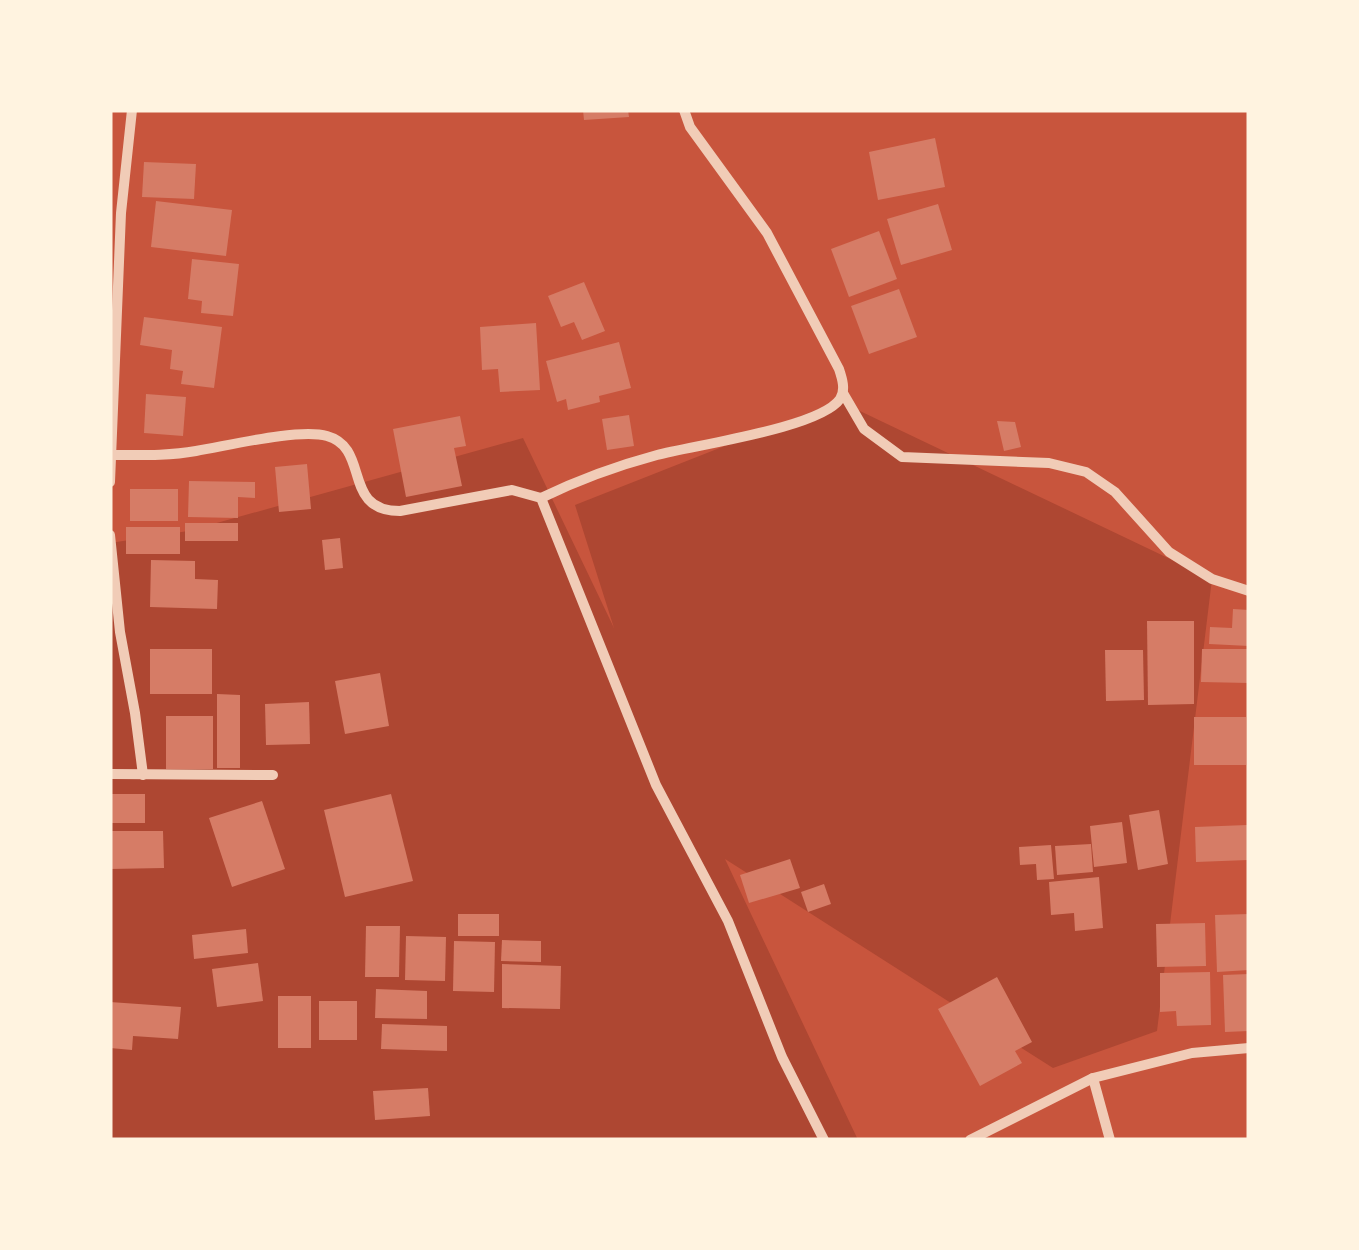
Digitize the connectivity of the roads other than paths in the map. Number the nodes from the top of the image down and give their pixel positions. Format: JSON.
{"nodes":[{"id":1,"x":132,"y":110,"type":"edge"},
{"id":2,"x":684,"y":110,"type":"edge"},
{"id":3,"x":843,"y":392,"type":"junction"},
{"id":4,"x":111,"y":455,"type":"edge"},
{"id":5,"x":110,"y":482,"type":"edge"},
{"id":6,"x":541,"y":498,"type":"junction"},
{"id":7,"x":110,"y":535,"type":"edge"},
{"id":8,"x":1249,"y":591,"type":"edge"},
{"id":9,"x":110,"y":774,"type":"edge"},
{"id":10,"x":143,"y":774,"type":"junction"},
{"id":11,"x":273,"y":776,"type":"dead end"},
{"id":12,"x":1249,"y":1048,"type":"edge"},
{"id":13,"x":1092,"y":1078,"type":"junction"},
{"id":14,"x":824,"y":1140,"type":"edge"},
{"id":15,"x":970,"y":1140,"type":"edge"},
{"id":16,"x":1110,"y":1140,"type":"edge"}],
"edges":[{"from":1,"to":4,"type":"street"},
{"from":2,"to":3,"type":"street"},
{"from":3,"to":6,"type":"street"},
{"from":3,"to":8,"type":"street"},
{"from":4,"to":5,"type":"street"},
{"from":4,"to":6,"type":"street"},
{"from":6,"to":14,"type":"street"},
{"from":7,"to":10,"type":"street"},
{"from":9,"to":10,"type":"street"},
{"from":10,"to":11,"type":"street"},
{"from":12,"to":13,"type":"street"},
{"from":13,"to":15,"type":"street"},
{"from":13,"to":16,"type":"street"}]}
